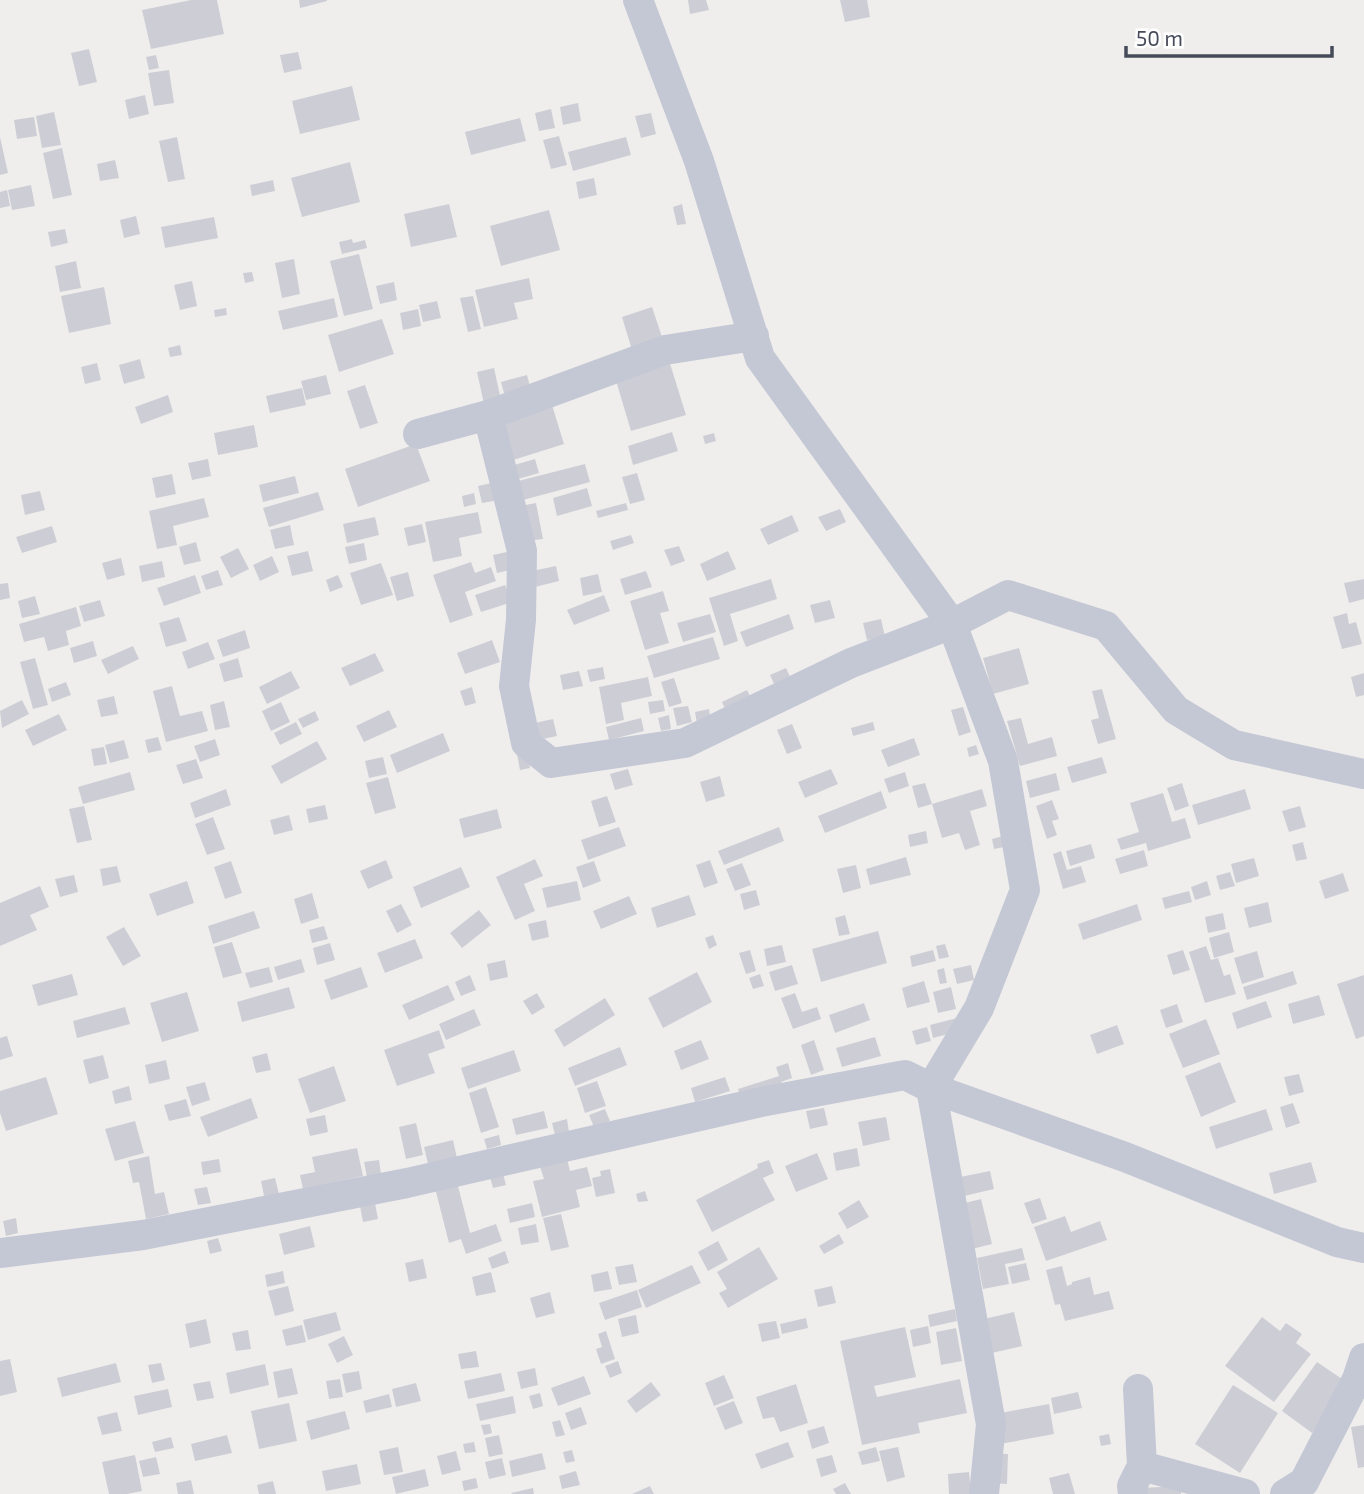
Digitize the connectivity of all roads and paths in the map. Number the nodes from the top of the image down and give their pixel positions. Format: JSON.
{"nodes":[{"id":1,"x":638,"y":0,"type":"edge"},
{"id":2,"x":754,"y":336,"type":"junction"},
{"id":3,"x":488,"y":415,"type":"junction"},
{"id":4,"x":418,"y":434,"type":"dead end"},
{"id":5,"x":951,"y":624,"type":"junction"},
{"id":6,"x":1364,"y":774,"type":"edge"},
{"id":7,"x":931,"y":1088,"type":"junction"},
{"id":8,"x":1364,"y":1248,"type":"edge"},
{"id":9,"x":0,"y":1254,"type":"edge"},
{"id":10,"x":1364,"y":1358,"type":"edge"},
{"id":11,"x":1138,"y":1389,"type":"dead end"},
{"id":12,"x":1142,"y":1465,"type":"junction"},
{"id":13,"x":984,"y":1494,"type":"edge"},
{"id":14,"x":1133,"y":1494,"type":"edge"},
{"id":15,"x":1245,"y":1494,"type":"edge"},
{"id":16,"x":1285,"y":1494,"type":"edge"}],
"edges":[{"from":1,"to":2,"type":"street"},
{"from":2,"to":3,"type":"street"},
{"from":2,"to":5,"type":"street"},
{"from":3,"to":4,"type":"street"},
{"from":3,"to":5,"type":"street"},
{"from":5,"to":6,"type":"street"},
{"from":5,"to":7,"type":"street"},
{"from":7,"to":8,"type":"street"},
{"from":7,"to":9,"type":"street"},
{"from":7,"to":13,"type":"street"},
{"from":10,"to":16,"type":"street"},
{"from":11,"to":12,"type":"street"},
{"from":12,"to":14,"type":"street"},
{"from":12,"to":15,"type":"street"}]}
